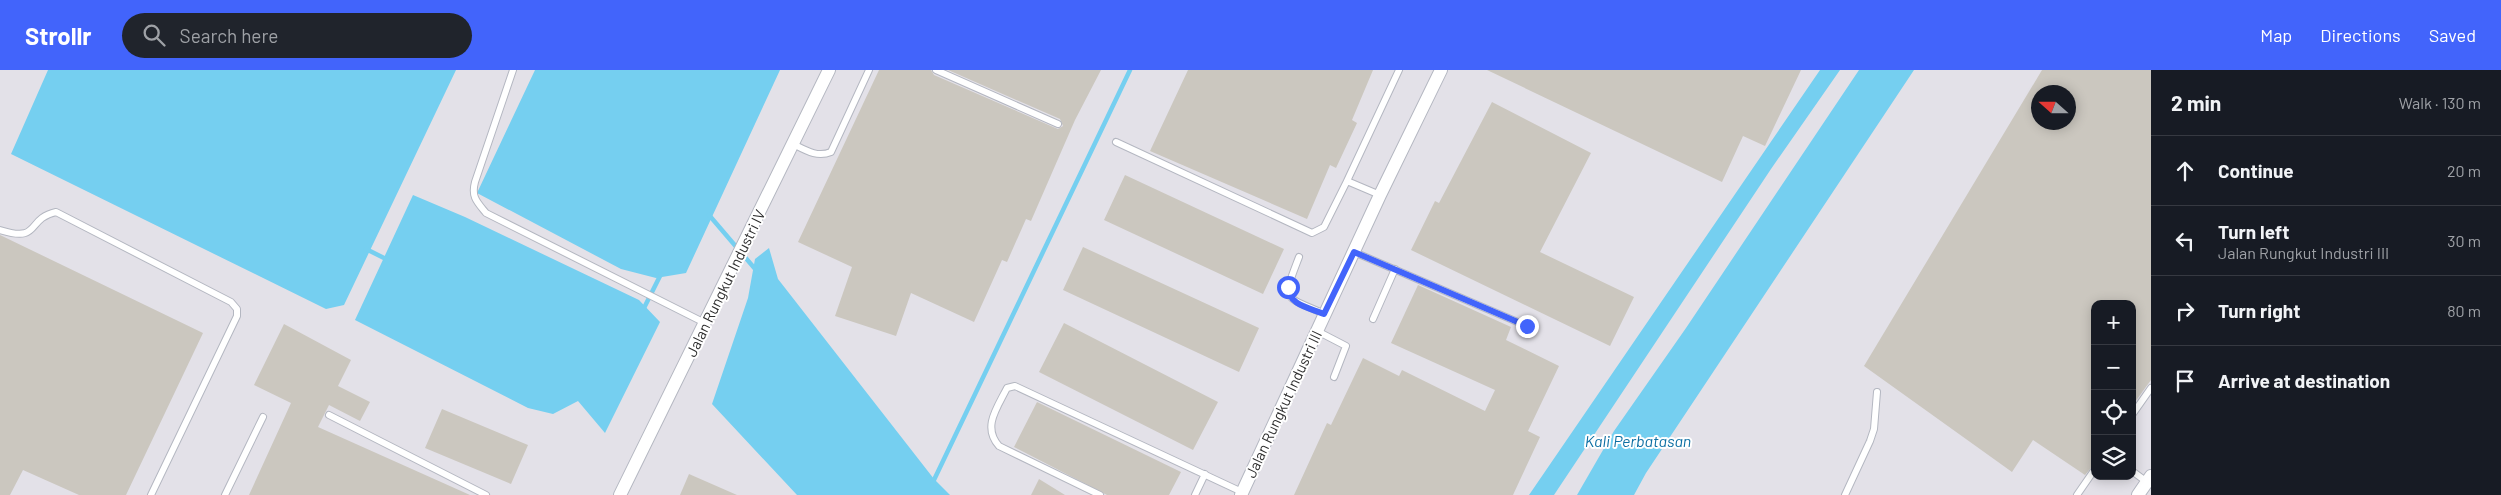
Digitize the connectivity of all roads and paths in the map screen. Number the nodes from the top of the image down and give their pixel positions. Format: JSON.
{"nodes":[{"id":1,"x":513,"y":70,"type":"edge"},
{"id":2,"x":829,"y":70,"type":"edge"},
{"id":3,"x":869,"y":70,"type":"edge"},
{"id":4,"x":936,"y":70,"type":"edge"},
{"id":5,"x":1399,"y":70,"type":"edge"},
{"id":6,"x":1441,"y":70,"type":"edge"},
{"id":7,"x":1058,"y":124,"type":"dead end"},
{"id":8,"x":1116,"y":142,"type":"dead end"},
{"id":9,"x":792,"y":144,"type":"junction"},
{"id":10,"x":1347,"y":181,"type":"junction"},
{"id":11,"x":1380,"y":195,"type":"junction"},
{"id":12,"x":0,"y":230,"type":"edge"},
{"id":13,"x":1354,"y":252,"type":"junction"},
{"id":14,"x":1299,"y":257,"type":"dead end"},
{"id":15,"x":1396,"y":269,"type":"junction"},
{"id":16,"x":1324,"y":314,"type":"junction"},
{"id":17,"x":1373,"y":319,"type":"dead end"},
{"id":18,"x":706,"y":324,"type":"junction"},
{"id":19,"x":1527,"y":326,"type":"dead end"},
{"id":20,"x":1317,"y":331,"type":"junction"},
{"id":21,"x":1334,"y":377,"type":"dead end"},
{"id":22,"x":2151,"y":388,"type":"edge"},
{"id":23,"x":1876,"y":392,"type":"dead end"},
{"id":24,"x":2136,"y":409,"type":"edge"},
{"id":25,"x":329,"y":414,"type":"dead end"},
{"id":26,"x":263,"y":417,"type":"dead end"},
{"id":27,"x":2136,"y":473,"type":"edge"},
{"id":28,"x":1205,"y":474,"type":"junction"},
{"id":29,"x":2091,"y":475,"type":"edge"},
{"id":30,"x":2149,"y":479,"type":"edge"},
{"id":31,"x":1241,"y":494,"type":"edge"},
{"id":32,"x":151,"y":495,"type":"edge"},
{"id":33,"x":225,"y":495,"type":"edge"},
{"id":34,"x":486,"y":495,"type":"edge"},
{"id":35,"x":620,"y":495,"type":"edge"},
{"id":36,"x":1100,"y":495,"type":"edge"},
{"id":37,"x":1195,"y":495,"type":"edge"},
{"id":38,"x":1845,"y":495,"type":"edge"},
{"id":39,"x":2077,"y":495,"type":"edge"},
{"id":40,"x":2138,"y":495,"type":"edge"}],
"edges":[{"from":1,"to":18,"type":"lane"},
{"from":2,"to":9,"type":"street","name":"Jalan Rungkut Industri IV"},
{"from":3,"to":9,"type":"lane"},
{"from":4,"to":7,"type":"lane"},
{"from":5,"to":10,"type":"lane"},
{"from":6,"to":11,"type":"street","name":"Jalan Rungkut Industri III"},
{"from":8,"to":10,"type":"lane"},
{"from":9,"to":18,"type":"street","name":"Jalan Rungkut Industri IV"},
{"from":10,"to":11,"type":"lane"},
{"from":11,"to":13,"type":"street","name":"Jalan Rungkut Industri III"},
{"from":12,"to":32,"type":"lane"},
{"from":13,"to":15,"type":"lane"},
{"from":13,"to":16,"type":"street","name":"Jalan Rungkut Industri III"},
{"from":14,"to":16,"type":"lane"},
{"from":15,"to":17,"type":"lane"},
{"from":15,"to":19,"type":"lane"},
{"from":16,"to":20,"type":"street","name":"Jalan Rungkut Industri III"},
{"from":18,"to":35,"type":"street","name":"Jalan Rungkut Industri IV"},
{"from":20,"to":21,"type":"lane"},
{"from":20,"to":31,"type":"street","name":"Jalan Rungkut Industri III"},
{"from":22,"to":24,"type":"lane"},
{"from":23,"to":38,"type":"lane"},
{"from":25,"to":34,"type":"lane"},
{"from":26,"to":33,"type":"lane"},
{"from":27,"to":30,"type":"lane"},
{"from":28,"to":31,"type":"lane"},
{"from":28,"to":36,"type":"lane"},
{"from":28,"to":37,"type":"lane"},
{"from":29,"to":39,"type":"lane"},
{"from":30,"to":40,"type":"street"}]}
